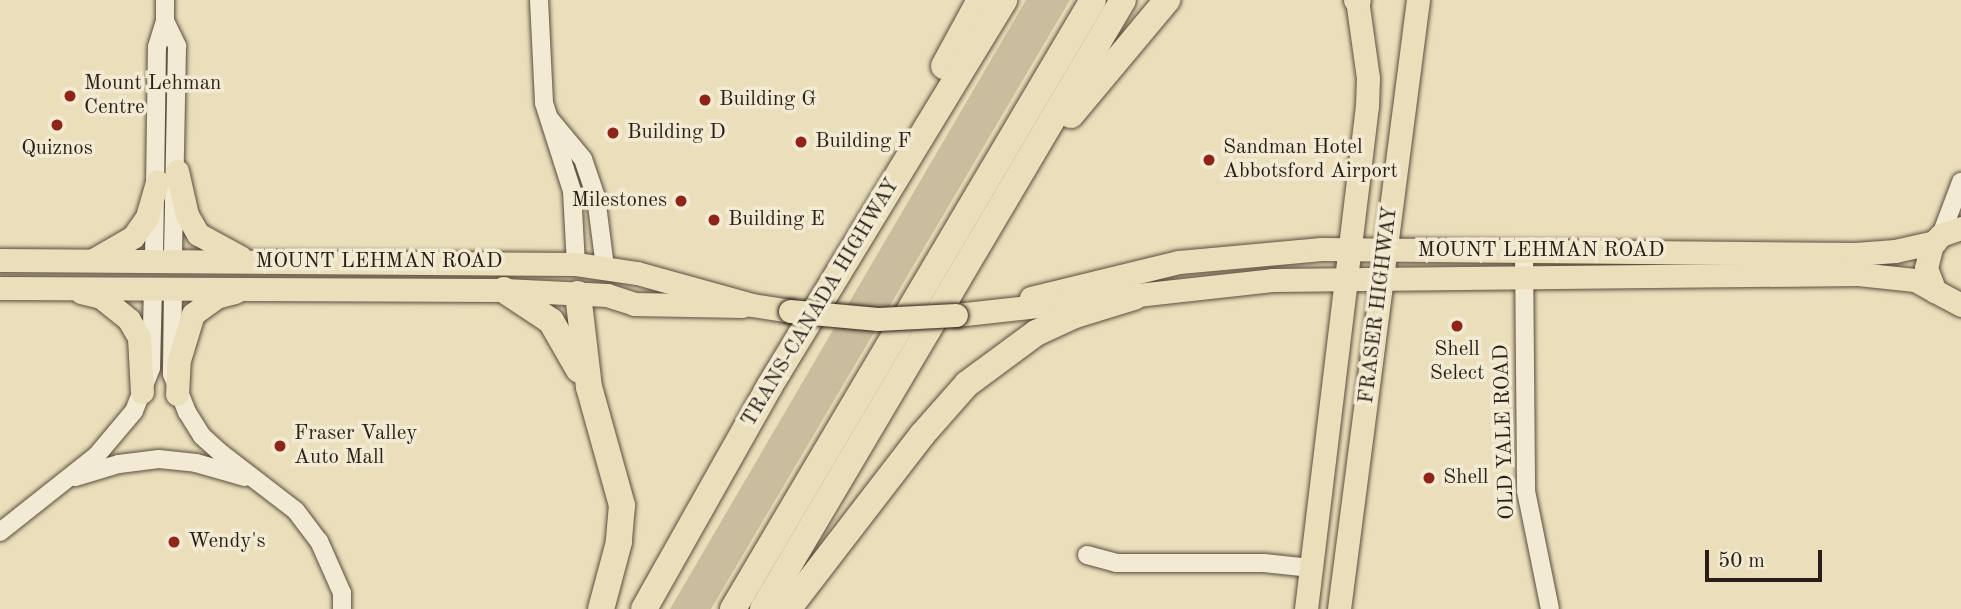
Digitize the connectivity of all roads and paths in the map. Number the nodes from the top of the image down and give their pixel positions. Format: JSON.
{"nodes":[{"id":1,"x":166,"y":0,"type":"edge"},
{"id":2,"x":539,"y":0,"type":"edge"},
{"id":3,"x":980,"y":0,"type":"edge"},
{"id":4,"x":1004,"y":0,"type":"edge"},
{"id":5,"x":1093,"y":0,"type":"edge"},
{"id":6,"x":1123,"y":0,"type":"edge"},
{"id":7,"x":1167,"y":0,"type":"edge"},
{"id":8,"x":1357,"y":0,"type":"edge"},
{"id":9,"x":1418,"y":0,"type":"edge"},
{"id":10,"x":549,"y":118,"type":"junction"},
{"id":11,"x":167,"y":176,"type":"junction"},
{"id":12,"x":1961,"y":182,"type":"edge"},
{"id":13,"x":1003,"y":202,"type":"junction"},
{"id":14,"x":1946,"y":235,"type":"edge"},
{"id":15,"x":1350,"y":249,"type":"junction"},
{"id":16,"x":1387,"y":250,"type":"junction"},
{"id":17,"x":1524,"y":251,"type":"junction"},
{"id":18,"x":0,"y":260,"type":"edge"},
{"id":19,"x":91,"y":260,"type":"junction"},
{"id":20,"x":164,"y":261,"type":"junction"},
{"id":21,"x":257,"y":261,"type":"junction"},
{"id":22,"x":576,"y":264,"type":"junction"},
{"id":23,"x":605,"y":267,"type":"junction"},
{"id":24,"x":1524,"y":276,"type":"junction"},
{"id":25,"x":1384,"y":279,"type":"junction"},
{"id":26,"x":1346,"y":280,"type":"junction"},
{"id":27,"x":255,"y":287,"type":"junction"},
{"id":28,"x":0,"y":288,"type":"edge"},
{"id":29,"x":65,"y":288,"type":"junction"},
{"id":30,"x":163,"y":288,"type":"junction"},
{"id":31,"x":504,"y":290,"type":"junction"},
{"id":32,"x":1935,"y":292,"type":"junction"},
{"id":33,"x":578,"y":293,"type":"junction"},
{"id":34,"x":607,"y":295,"type":"junction"},
{"id":35,"x":1134,"y":297,"type":"junction"},
{"id":36,"x":1961,"y":304,"type":"edge"},
{"id":37,"x":752,"y":305,"type":"junction"},
{"id":38,"x":985,"y":311,"type":"junction"},
{"id":39,"x":589,"y":387,"type":"junction"},
{"id":40,"x":768,"y":387,"type":"junction"},
{"id":41,"x":142,"y":392,"type":"junction"},
{"id":42,"x":177,"y":394,"type":"junction"},
{"id":43,"x":71,"y":478,"type":"junction"},
{"id":44,"x":251,"y":479,"type":"junction"},
{"id":45,"x":0,"y":532,"type":"edge"},
{"id":46,"x":1087,"y":555,"type":"dead end"},
{"id":47,"x":1311,"y":568,"type":"junction"},
{"id":48,"x":342,"y":609,"type":"edge"},
{"id":49,"x":601,"y":609,"type":"edge"},
{"id":50,"x":644,"y":609,"type":"edge"},
{"id":51,"x":733,"y":609,"type":"edge"},
{"id":52,"x":764,"y":609,"type":"edge"},
{"id":53,"x":788,"y":609,"type":"edge"},
{"id":54,"x":1306,"y":609,"type":"edge"},
{"id":55,"x":1339,"y":609,"type":"edge"},
{"id":56,"x":1550,"y":609,"type":"edge"}],
"edges":[{"from":1,"to":11,"type":"street"},
{"from":2,"to":10,"type":"street"},
{"from":3,"to":40,"type":"highway"},
{"from":4,"to":40,"type":"highway","name":"TRANS-CANADA HIGHWAY"},
{"from":5,"to":51,"type":"highway"},
{"from":6,"to":13,"type":"highway"},
{"from":7,"to":13,"type":"highway"},
{"from":8,"to":15,"type":"main road","name":"FRASER HIGHWAY"},
{"from":9,"to":16,"type":"main road","name":"FRASER HIGHWAY"},
{"from":10,"to":22,"type":"street"},
{"from":10,"to":23,"type":"street"},
{"from":11,"to":19,"type":"main road"},
{"from":11,"to":20,"type":"street"},
{"from":11,"to":21,"type":"main road"},
{"from":12,"to":14,"type":"street"},
{"from":13,"to":52,"type":"highway"},
{"from":14,"to":17,"type":"main road","name":"MOUNT LEHMAN ROAD"},
{"from":14,"to":32,"type":"main road"},
{"from":15,"to":16,"type":"main road","name":"MOUNT LEHMAN ROAD"},
{"from":15,"to":26,"type":"main road","name":"FRASER HIGHWAY"},
{"from":15,"to":38,"type":"main road","name":"MOUNT LEHMAN ROAD"},
{"from":16,"to":17,"type":"main road","name":"MOUNT LEHMAN ROAD"},
{"from":16,"to":25,"type":"main road","name":"FRASER HIGHWAY"},
{"from":17,"to":24,"type":"street","name":"OLD YALE ROAD"},
{"from":18,"to":19,"type":"main road","name":"MOUNT LEHMAN ROAD"},
{"from":19,"to":20,"type":"main road","name":"MOUNT LEHMAN ROAD"},
{"from":20,"to":21,"type":"main road","name":"MOUNT LEHMAN ROAD"},
{"from":20,"to":30,"type":"main road"},
{"from":21,"to":22,"type":"main road","name":"MOUNT LEHMAN ROAD"},
{"from":22,"to":23,"type":"main road","name":"MOUNT LEHMAN ROAD"},
{"from":22,"to":33,"type":"main road"},
{"from":23,"to":34,"type":"main road"},
{"from":23,"to":37,"type":"main road","name":"MOUNT LEHMAN ROAD"},
{"from":24,"to":25,"type":"main road","name":"MOUNT LEHMAN ROAD"},
{"from":24,"to":32,"type":"main road","name":"MOUNT LEHMAN ROAD"},
{"from":24,"to":56,"type":"street","name":"OLD YALE ROAD"},
{"from":25,"to":26,"type":"main road","name":"MOUNT LEHMAN ROAD"},
{"from":25,"to":55,"type":"main road","name":"FRASER HIGHWAY"},
{"from":26,"to":35,"type":"main road","name":"MOUNT LEHMAN ROAD"},
{"from":26,"to":47,"type":"main road","name":"FRASER HIGHWAY"},
{"from":27,"to":30,"type":"main road","name":"MOUNT LEHMAN ROAD"},
{"from":27,"to":31,"type":"main road","name":"MOUNT LEHMAN ROAD"},
{"from":27,"to":42,"type":"main road"},
{"from":28,"to":29,"type":"main road","name":"MOUNT LEHMAN ROAD"},
{"from":29,"to":30,"type":"main road","name":"MOUNT LEHMAN ROAD"},
{"from":29,"to":41,"type":"main road"},
{"from":30,"to":41,"type":"street"},
{"from":30,"to":42,"type":"street"},
{"from":31,"to":33,"type":"main road","name":"MOUNT LEHMAN ROAD"},
{"from":31,"to":39,"type":"highway"},
{"from":32,"to":36,"type":"main road","name":"MOUNT LEHMAN ROAD"},
{"from":33,"to":34,"type":"main road","name":"MOUNT LEHMAN ROAD"},
{"from":33,"to":39,"type":"highway"},
{"from":34,"to":37,"type":"main road","name":"MOUNT LEHMAN ROAD"},
{"from":35,"to":38,"type":"main road","name":"MOUNT LEHMAN ROAD"},
{"from":35,"to":53,"type":"highway"},
{"from":37,"to":38,"type":"main road","name":"MOUNT LEHMAN ROAD","bridge":true},
{"from":39,"to":49,"type":"highway"},
{"from":40,"to":50,"type":"highway","name":"TRANS-CANADA HIGHWAY"},
{"from":41,"to":43,"type":"street"},
{"from":42,"to":44,"type":"street"},
{"from":43,"to":44,"type":"street"},
{"from":43,"to":45,"type":"street"},
{"from":44,"to":48,"type":"street"},
{"from":46,"to":47,"type":"street"},
{"from":47,"to":54,"type":"main road","name":"FRASER HIGHWAY"}]}
